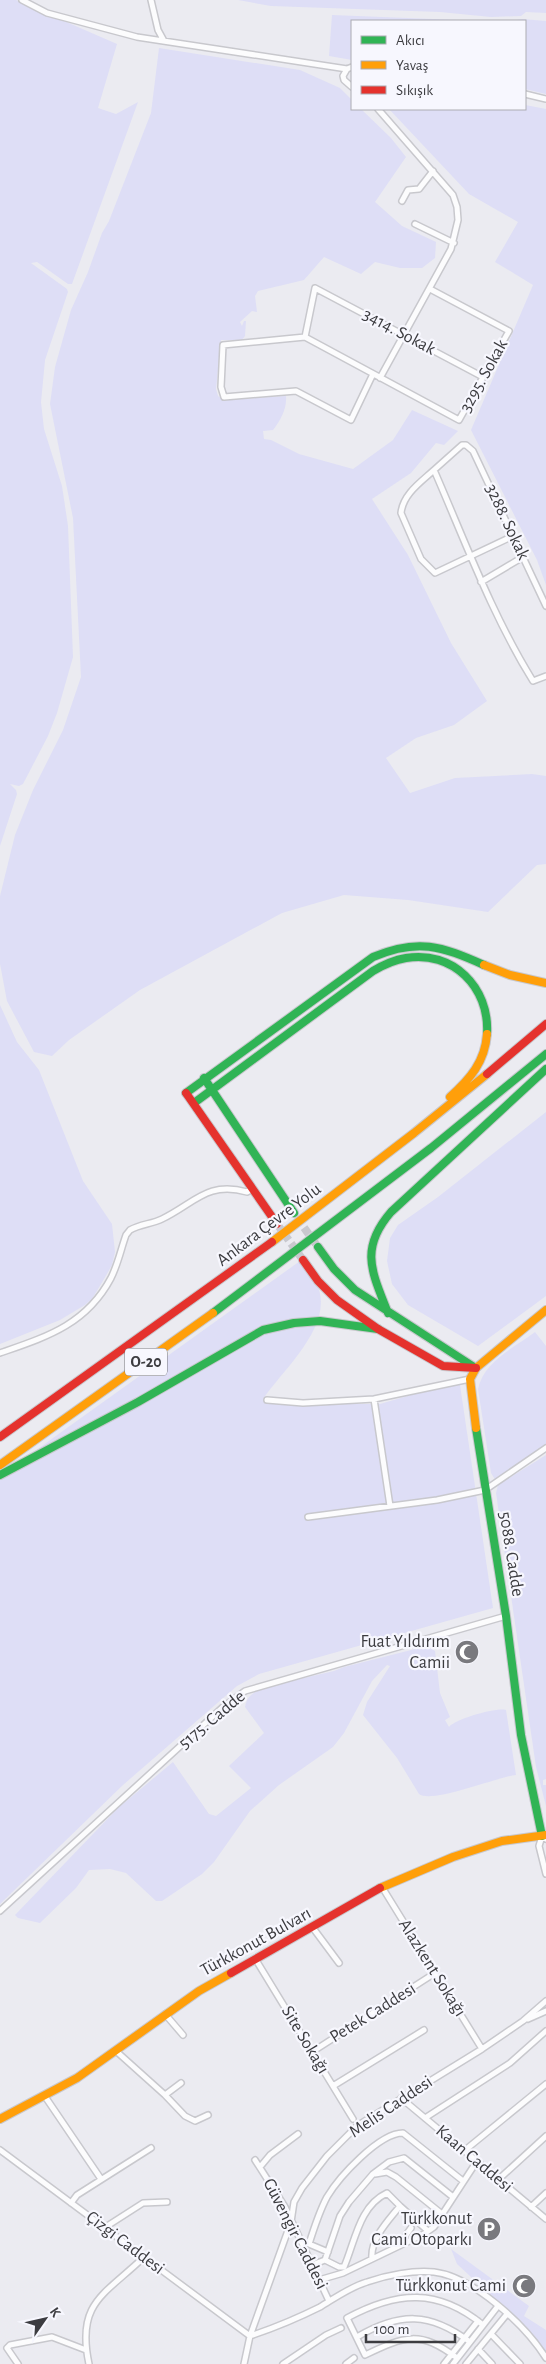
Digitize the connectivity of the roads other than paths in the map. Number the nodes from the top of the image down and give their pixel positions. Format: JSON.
{"nodes":[{"id":1,"x":22,"y":0,"type":"edge"},
{"id":2,"x":151,"y":0,"type":"edge"},
{"id":3,"x":164,"y":41,"type":"junction"},
{"id":4,"x":350,"y":68,"type":"edge"},
{"id":5,"x":351,"y":86,"type":"edge"},
{"id":6,"x":526,"y":94,"type":"edge"},
{"id":7,"x":546,"y":99,"type":"edge"},
{"id":8,"x":379,"y":110,"type":"edge"},
{"id":9,"x":433,"y":171,"type":"junction"},
{"id":10,"x":402,"y":201,"type":"dead end"},
{"id":11,"x":415,"y":224,"type":"dead end"},
{"id":12,"x":454,"y":243,"type":"junction"},
{"id":13,"x":430,"y":289,"type":"junction"},
{"id":14,"x":404,"y":335,"type":"junction"},
{"id":15,"x":305,"y":337,"type":"junction"},
{"id":16,"x":373,"y":374,"type":"junction"},
{"id":17,"x":483,"y":377,"type":"junction"},
{"id":18,"x":380,"y":378,"type":"junction"},
{"id":19,"x":434,"y":470,"type":"junction"},
{"id":20,"x":513,"y":536,"type":"junction"},
{"id":21,"x":471,"y":556,"type":"junction"},
{"id":22,"x":523,"y":557,"type":"junction"},
{"id":23,"x":481,"y":582,"type":"junction"},
{"id":24,"x":546,"y":606,"type":"edge"},
{"id":25,"x":546,"y":676,"type":"edge"},
{"id":26,"x":546,"y":983,"type":"edge"},
{"id":27,"x":546,"y":1024,"type":"edge"},
{"id":28,"x":546,"y":1054,"type":"edge"},
{"id":29,"x":546,"y":1069,"type":"edge"},
{"id":30,"x":204,"y":1078,"type":"junction"},
{"id":31,"x":212,"y":1091,"type":"junction"},
{"id":32,"x":194,"y":1103,"type":"junction"},
{"id":33,"x":409,"y":1136,"type":"junction"},
{"id":34,"x":252,"y":1189,"type":"junction"},
{"id":35,"x":294,"y":1213,"type":"tunnel mouth"},
{"id":36,"x":277,"y":1224,"type":"tunnel mouth"},
{"id":37,"x":318,"y":1246,"type":"tunnel mouth"},
{"id":38,"x":303,"y":1260,"type":"tunnel mouth"},
{"id":39,"x":546,"y":1310,"type":"edge"},
{"id":40,"x":388,"y":1313,"type":"junction"},
{"id":41,"x":378,"y":1329,"type":"junction"},
{"id":42,"x":0,"y":1353,"type":"edge"},
{"id":43,"x":476,"y":1368,"type":"junction"},
{"id":44,"x":470,"y":1379,"type":"junction"},
{"id":45,"x":374,"y":1399,"type":"junction"},
{"id":46,"x":267,"y":1400,"type":"dead end"},
{"id":47,"x":0,"y":1438,"type":"edge"},
{"id":48,"x":546,"y":1448,"type":"edge"},
{"id":49,"x":0,"y":1466,"type":"edge"},
{"id":50,"x":0,"y":1474,"type":"edge"},
{"id":51,"x":485,"y":1490,"type":"junction"},
{"id":52,"x":390,"y":1506,"type":"junction"},
{"id":53,"x":308,"y":1517,"type":"dead end"},
{"id":54,"x":506,"y":1616,"type":"junction"},
{"id":55,"x":545,"y":1837,"type":"edge"},
{"id":56,"x":546,"y":1874,"type":"edge"},
{"id":57,"x":382,"y":1888,"type":"junction"},
{"id":58,"x":0,"y":1911,"type":"edge"},
{"id":59,"x":313,"y":1928,"type":"junction"},
{"id":60,"x":256,"y":1960,"type":"junction"},
{"id":61,"x":339,"y":1963,"type":"dead end"},
{"id":62,"x":435,"y":1974,"type":"junction"},
{"id":63,"x":546,"y":2001,"type":"edge"},
{"id":64,"x":546,"y":2011,"type":"edge"},
{"id":65,"x":165,"y":2014,"type":"junction"},
{"id":66,"x":523,"y":2022,"type":"junction"},
{"id":67,"x":424,"y":2030,"type":"dead end"},
{"id":68,"x":546,"y":2031,"type":"edge"},
{"id":69,"x":183,"y":2035,"type":"dead end"},
{"id":70,"x":482,"y":2049,"type":"junction"},
{"id":71,"x":116,"y":2051,"type":"junction"},
{"id":72,"x":312,"y":2052,"type":"junction"},
{"id":73,"x":181,"y":2083,"type":"dead end"},
{"id":74,"x":546,"y":2084,"type":"edge"},
{"id":75,"x":333,"y":2086,"type":"junction"},
{"id":76,"x":165,"y":2095,"type":"junction"},
{"id":77,"x":44,"y":2096,"type":"junction"},
{"id":78,"x":401,"y":2098,"type":"junction"},
{"id":79,"x":208,"y":2115,"type":"dead end"},
{"id":80,"x":425,"y":2118,"type":"junction"},
{"id":81,"x":0,"y":2119,"type":"edge"},
{"id":82,"x":353,"y":2119,"type":"dead end"},
{"id":83,"x":298,"y":2134,"type":"dead end"},
{"id":84,"x":546,"y":2136,"type":"edge"},
{"id":85,"x":151,"y":2148,"type":"dead end"},
{"id":86,"x":0,"y":2150,"type":"edge"},
{"id":87,"x":464,"y":2150,"type":"junction"},
{"id":88,"x":255,"y":2160,"type":"dead end"},
{"id":89,"x":477,"y":2161,"type":"junction"},
{"id":90,"x":260,"y":2167,"type":"junction"},
{"id":91,"x":373,"y":2174,"type":"junction"},
{"id":92,"x":102,"y":2179,"type":"junction"},
{"id":93,"x":499,"y":2179,"type":"junction"},
{"id":94,"x":463,"y":2181,"type":"junction"},
{"id":95,"x":546,"y":2193,"type":"edge"},
{"id":96,"x":453,"y":2198,"type":"junction"},
{"id":97,"x":167,"y":2202,"type":"dead end"},
{"id":98,"x":71,"y":2203,"type":"junction"},
{"id":99,"x":400,"y":2206,"type":"junction"},
{"id":100,"x":532,"y":2207,"type":"junction"},
{"id":101,"x":442,"y":2214,"type":"junction"},
{"id":102,"x":546,"y":2219,"type":"edge"},
{"id":103,"x":291,"y":2222,"type":"junction"},
{"id":104,"x":104,"y":2228,"type":"junction"},
{"id":105,"x":410,"y":2228,"type":"dead end"},
{"id":106,"x":428,"y":2231,"type":"junction"},
{"id":107,"x":398,"y":2247,"type":"junction"},
{"id":108,"x":328,"y":2252,"type":"junction"},
{"id":109,"x":143,"y":2258,"type":"junction"},
{"id":110,"x":372,"y":2259,"type":"junction"},
{"id":111,"x":325,"y":2260,"type":"junction"},
{"id":112,"x":312,"y":2265,"type":"junction"},
{"id":113,"x":319,"y":2280,"type":"junction"},
{"id":114,"x":329,"y":2301,"type":"junction"},
{"id":115,"x":498,"y":2306,"type":"junction"},
{"id":116,"x":507,"y":2314,"type":"junction"},
{"id":117,"x":478,"y":2321,"type":"junction"},
{"id":118,"x":483,"y":2325,"type":"junction"},
{"id":119,"x":341,"y":2328,"type":"dead end"},
{"id":120,"x":491,"y":2334,"type":"junction"},
{"id":121,"x":250,"y":2336,"type":"junction"},
{"id":122,"x":357,"y":2337,"type":"junction"},
{"id":123,"x":467,"y":2340,"type":"junction"},
{"id":124,"x":478,"y":2349,"type":"junction"},
{"id":125,"x":86,"y":2350,"type":"junction"},
{"id":126,"x":451,"y":2353,"type":"junction"},
{"id":127,"x":354,"y":2358,"type":"dead end"},
{"id":128,"x":457,"y":2358,"type":"junction"},
{"id":129,"x":546,"y":2358,"type":"edge"},
{"id":130,"x":18,"y":2364,"type":"edge"},
{"id":131,"x":89,"y":2364,"type":"edge"},
{"id":132,"x":244,"y":2364,"type":"edge"},
{"id":133,"x":284,"y":2364,"type":"edge"},
{"id":134,"x":346,"y":2364,"type":"edge"},
{"id":135,"x":444,"y":2364,"type":"edge"},
{"id":136,"x":453,"y":2364,"type":"edge"},
{"id":137,"x":466,"y":2364,"type":"edge"},
{"id":138,"x":492,"y":2364,"type":"edge"},
{"id":139,"x":520,"y":2364,"type":"edge"}],
"edges":[{"from":1,"to":3,"type":"street"},
{"from":2,"to":3,"type":"street"},
{"from":3,"to":4,"type":"street"},
{"from":4,"to":5,"type":"street"},
{"from":6,"to":7,"type":"street"},
{"from":8,"to":9,"type":"street"},
{"from":9,"to":10,"type":"street"},
{"from":9,"to":12,"type":"street"},
{"from":11,"to":12,"type":"street"},
{"from":12,"to":13,"type":"street"},
{"from":13,"to":14,"type":"street"},
{"from":13,"to":17,"type":"street","name":"3295. Sokak"},
{"from":14,"to":15,"type":"street","name":"3414. Sokak"},
{"from":14,"to":17,"type":"street","name":"3414. Sokak"},
{"from":14,"to":18,"type":"street"},
{"from":15,"to":16,"type":"street"},
{"from":15,"to":16,"type":"street"},
{"from":16,"to":18,"type":"street"},
{"from":17,"to":18,"type":"street","name":"3295. Sokak"},
{"from":19,"to":20,"type":"street","name":"3288. Sokak"},
{"from":19,"to":21,"type":"street"},
{"from":19,"to":21,"type":"street"},
{"from":20,"to":21,"type":"street"},
{"from":20,"to":22,"type":"street","name":"3288. Sokak"},
{"from":21,"to":23,"type":"street"},
{"from":22,"to":23,"type":"street"},
{"from":22,"to":24,"type":"street","name":"3288. Sokak"},
{"from":23,"to":25,"type":"street"},
{"from":26,"to":30,"type":"main road"},
{"from":27,"to":33,"type":"main road","name":"Ankara Çevre Yolu","number":"O-20"},
{"from":28,"to":49,"type":"main road","name":"Ankara Çevre Yolu","number":"O-20"},
{"from":29,"to":40,"type":"main road"},
{"from":30,"to":31,"type":"main road"},
{"from":30,"to":32,"type":"main road"},
{"from":31,"to":32,"type":"main road"},
{"from":31,"to":33,"type":"main road"},
{"from":31,"to":35,"type":"main road"},
{"from":32,"to":34,"type":"main road"},
{"from":33,"to":47,"type":"main road","name":"Ankara Çevre Yolu","number":"O-20"},
{"from":34,"to":36,"type":"main road"},
{"from":34,"to":42,"type":"street"},
{"from":37,"to":40,"type":"main road"},
{"from":38,"to":41,"type":"main road"},
{"from":39,"to":43,"type":"main road"},
{"from":40,"to":43,"type":"main road"},
{"from":41,"to":43,"type":"main road"},
{"from":41,"to":50,"type":"main road"},
{"from":43,"to":44,"type":"main road"},
{"from":44,"to":45,"type":"street"},
{"from":44,"to":51,"type":"main road","name":"5088. Cadde"},
{"from":45,"to":46,"type":"street"},
{"from":45,"to":52,"type":"street"},
{"from":48,"to":51,"type":"street"},
{"from":51,"to":52,"type":"street"},
{"from":51,"to":54,"type":"main road","name":"5088. Cadde"},
{"from":52,"to":53,"type":"street"},
{"from":54,"to":55,"type":"main road","name":"5088. Cadde"},
{"from":54,"to":58,"type":"street","name":"5175. Cadde"},
{"from":55,"to":56,"type":"street"},
{"from":55,"to":57,"type":"main road","name":"Türkkonut Bulvarı"},
{"from":57,"to":59,"type":"main road","name":"Türkkonut Bulvarı"},
{"from":57,"to":62,"type":"street","name":"Alazkent Sokağı"},
{"from":59,"to":60,"type":"main road","name":"Türkkonut Bulvarı"},
{"from":59,"to":61,"type":"street"},
{"from":60,"to":65,"type":"main road","name":"Türkkonut Bulvarı"},
{"from":60,"to":72,"type":"street","name":"Site Sokağı"},
{"from":62,"to":70,"type":"street","name":"Alazkent Sokağı"},
{"from":62,"to":72,"type":"street","name":"Petek Caddesi"},
{"from":63,"to":66,"type":"street","name":"Melis Caddesi"},
{"from":64,"to":66,"type":"street","name":"Melis Caddesi"},
{"from":65,"to":69,"type":"street"},
{"from":65,"to":71,"type":"main road","name":"Türkkonut Bulvarı"},
{"from":66,"to":70,"type":"street","name":"Melis Caddesi"},
{"from":67,"to":75,"type":"street"},
{"from":68,"to":80,"type":"street"},
{"from":70,"to":78,"type":"street","name":"Melis Caddesi"},
{"from":71,"to":76,"type":"street"},
{"from":71,"to":77,"type":"main road","name":"Türkkonut Bulvarı"},
{"from":72,"to":75,"type":"street","name":"Site Sokağı"},
{"from":73,"to":76,"type":"street"},
{"from":74,"to":87,"type":"street"},
{"from":75,"to":82,"type":"street","name":"Site Sokağı"},
{"from":76,"to":79,"type":"street"},
{"from":77,"to":81,"type":"main road","name":"Türkkonut Bulvarı"},
{"from":77,"to":92,"type":"street"},
{"from":78,"to":80,"type":"street","name":"Kaan Caddesi"},
{"from":78,"to":103,"type":"street","name":"Melis Caddesi"},
{"from":80,"to":87,"type":"street","name":"Kaan Caddesi"},
{"from":83,"to":90,"type":"street"},
{"from":84,"to":93,"type":"street"},
{"from":85,"to":92,"type":"street"},
{"from":86,"to":98,"type":"street","name":"Çizgi Caddesi"},
{"from":87,"to":89,"type":"street","name":"Kaan Caddesi"},
{"from":88,"to":90,"type":"street","name":"Güvengir Caddesi"},
{"from":89,"to":93,"type":"street","name":"Kaan Caddesi"},
{"from":89,"to":94,"type":"street"},
{"from":90,"to":103,"type":"street","name":"Güvengir Caddesi"},
{"from":91,"to":96,"type":"street"},
{"from":91,"to":101,"type":"street"},
{"from":91,"to":108,"type":"street"},
{"from":92,"to":98,"type":"street"},
{"from":93,"to":100,"type":"street","name":"Kaan Caddesi"},
{"from":94,"to":96,"type":"street"},
{"from":94,"to":108,"type":"street"},
{"from":95,"to":100,"type":"street"},
{"from":96,"to":101,"type":"street"},
{"from":97,"to":104,"type":"street"},
{"from":98,"to":104,"type":"street","name":"Çizgi Caddesi"},
{"from":99,"to":106,"type":"street"},
{"from":99,"to":110,"type":"street"},
{"from":99,"to":111,"type":"street"},
{"from":100,"to":102,"type":"street","name":"Kaan Caddesi"},
{"from":101,"to":106,"type":"street"},
{"from":103,"to":112,"type":"street","name":"Güvengir Caddesi"},
{"from":103,"to":121,"type":"street","name":"Melis Caddesi"},
{"from":104,"to":109,"type":"street","name":"Çizgi Caddesi"},
{"from":105,"to":107,"type":"street"},
{"from":106,"to":107,"type":"street"},
{"from":107,"to":110,"type":"street"},
{"from":108,"to":111,"type":"street"},
{"from":109,"to":121,"type":"street","name":"Çizgi Caddesi"},
{"from":109,"to":125,"type":"street"},
{"from":110,"to":113,"type":"street"},
{"from":111,"to":112,"type":"street"},
{"from":112,"to":113,"type":"street","name":"Güvengir Caddesi"},
{"from":113,"to":114,"type":"street","name":"Güvengir Caddesi"},
{"from":114,"to":115,"type":"street"},
{"from":114,"to":121,"type":"street"},
{"from":115,"to":116,"type":"street"},
{"from":115,"to":118,"type":"street"},
{"from":116,"to":120,"type":"street"},
{"from":116,"to":129,"type":"street"},
{"from":117,"to":118,"type":"street"},
{"from":117,"to":122,"type":"street"},
{"from":117,"to":123,"type":"street"},
{"from":118,"to":123,"type":"street"},
{"from":119,"to":133,"type":"street"},
{"from":120,"to":124,"type":"street"},
{"from":120,"to":139,"type":"street"},
{"from":121,"to":132,"type":"street","name":"Melis Caddesi"},
{"from":122,"to":123,"type":"street"},
{"from":122,"to":126,"type":"street"},
{"from":123,"to":126,"type":"street"},
{"from":123,"to":128,"type":"street"},
{"from":124,"to":137,"type":"street"},
{"from":124,"to":138,"type":"street"},
{"from":125,"to":130,"type":"street"},
{"from":125,"to":131,"type":"street"},
{"from":126,"to":128,"type":"street"},
{"from":126,"to":135,"type":"street"},
{"from":127,"to":134,"type":"street"},
{"from":128,"to":136,"type":"street"}]}
